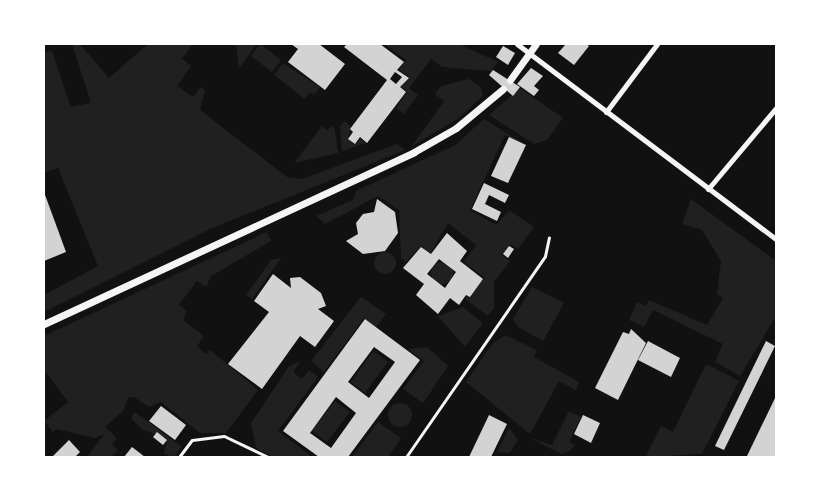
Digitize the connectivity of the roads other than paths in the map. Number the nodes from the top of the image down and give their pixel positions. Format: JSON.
{"nodes":[{"id":1,"x":517,"y":44,"type":"edge"},
{"id":2,"x":536,"y":44,"type":"edge"},
{"id":3,"x":657,"y":44,"type":"edge"},
{"id":4,"x":531,"y":52,"type":"junction"},
{"id":5,"x":510,"y":80,"type":"dead end"},
{"id":6,"x":503,"y":89,"type":"dead end"},
{"id":7,"x":776,"y":108,"type":"edge"},
{"id":8,"x":606,"y":112,"type":"junction"},
{"id":9,"x":708,"y":189,"type":"junction"},
{"id":10,"x":549,"y":237,"type":"dead end"},
{"id":11,"x":776,"y":239,"type":"edge"},
{"id":12,"x":44,"y":324,"type":"edge"},
{"id":13,"x":179,"y":457,"type":"edge"},
{"id":14,"x":268,"y":457,"type":"edge"},
{"id":15,"x":406,"y":457,"type":"edge"}],
"edges":[{"from":1,"to":4,"type":"street"},
{"from":2,"to":4,"type":"street"},
{"from":3,"to":8,"type":"street"},
{"from":4,"to":5,"type":"street"},
{"from":4,"to":8,"type":"street"},
{"from":6,"to":12,"type":"street"},
{"from":7,"to":9,"type":"street"},
{"from":8,"to":9,"type":"street"},
{"from":9,"to":11,"type":"street"},
{"from":10,"to":15,"type":"lane"},
{"from":13,"to":14,"type":"lane"}]}
